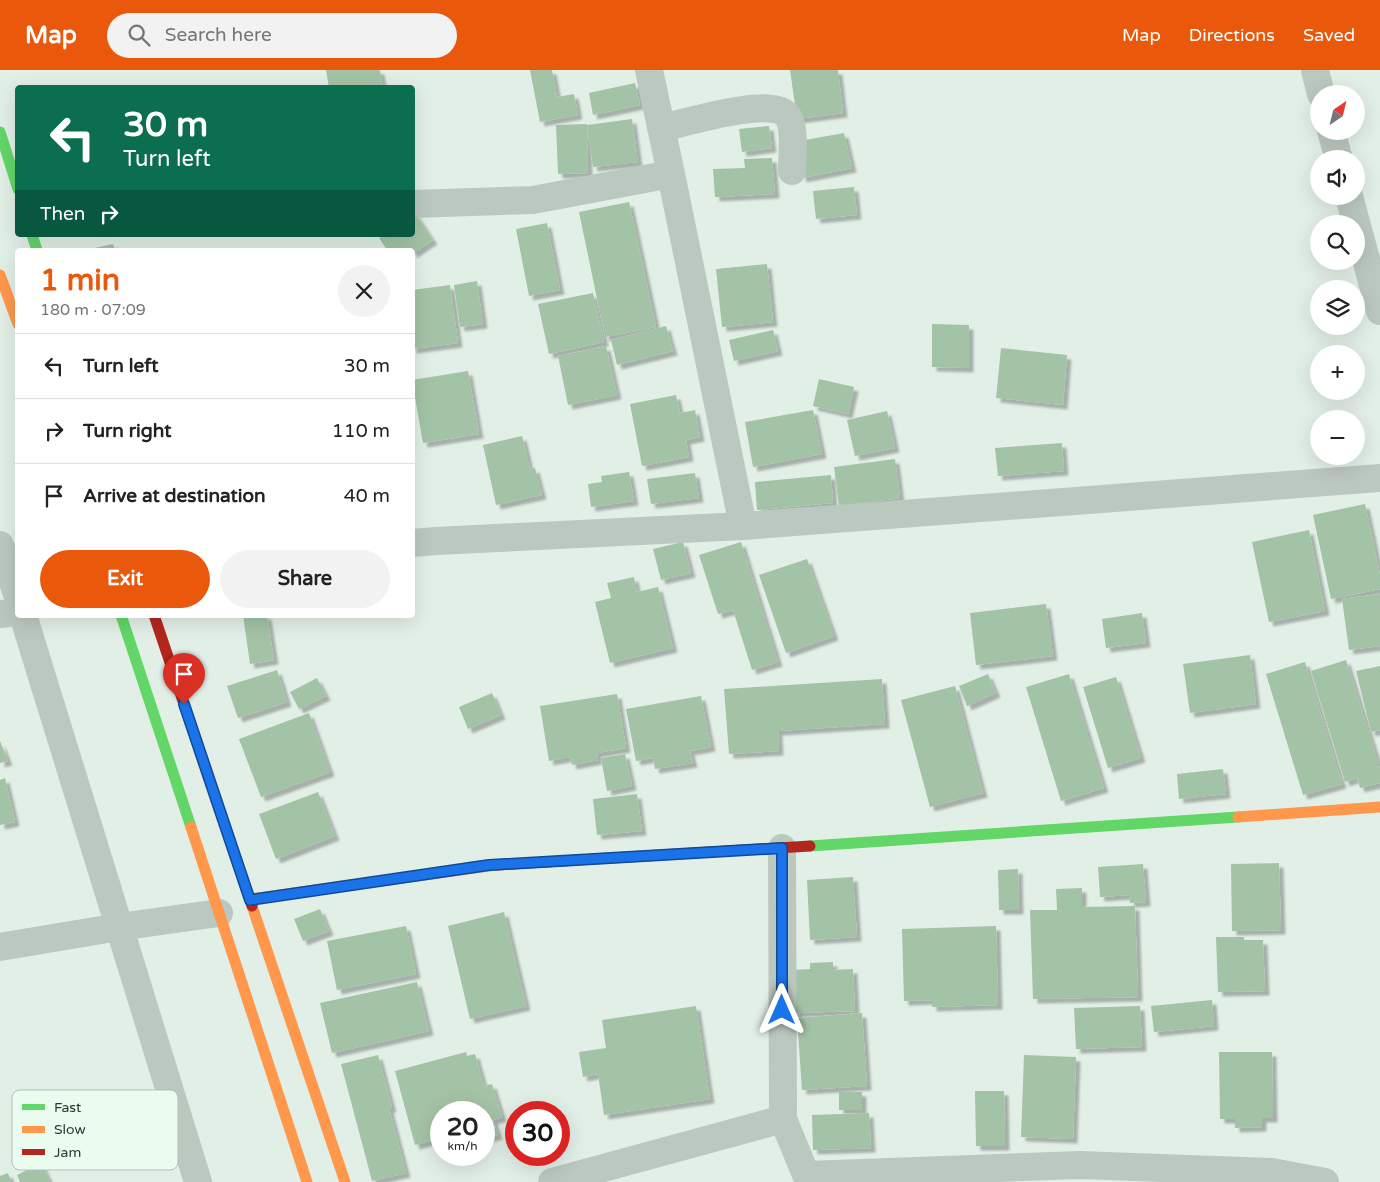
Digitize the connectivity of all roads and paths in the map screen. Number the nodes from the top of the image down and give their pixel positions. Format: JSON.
{"nodes":[{"id":1,"x":649,"y":70,"type":"edge"},
{"id":2,"x":1315,"y":70,"type":"edge"},
{"id":3,"x":1319,"y":85,"type":"edge"},
{"id":4,"x":662,"y":128,"type":"junction"},
{"id":5,"x":0,"y":132,"type":"edge"},
{"id":6,"x":792,"y":170,"type":"dead end"},
{"id":7,"x":672,"y":174,"type":"junction"},
{"id":8,"x":15,"y":180,"type":"edge"},
{"id":9,"x":415,"y":204,"type":"edge"},
{"id":10,"x":1351,"y":205,"type":"edge"},
{"id":11,"x":0,"y":275,"type":"edge"},
{"id":12,"x":1380,"y":311,"type":"edge"},
{"id":13,"x":15,"y":316,"type":"edge"},
{"id":14,"x":1380,"y":478,"type":"edge"},
{"id":15,"x":744,"y":526,"type":"junction"},
{"id":16,"x":415,"y":543,"type":"edge"},
{"id":17,"x":0,"y":545,"type":"edge"},
{"id":18,"x":15,"y":588,"type":"edge"},
{"id":19,"x":15,"y":612,"type":"edge"},
{"id":20,"x":0,"y":614,"type":"edge"},
{"id":21,"x":24,"y":618,"type":"edge"},
{"id":22,"x":122,"y":618,"type":"edge"},
{"id":23,"x":155,"y":618,"type":"edge"},
{"id":24,"x":1380,"y":807,"type":"edge"},
{"id":25,"x":782,"y":848,"type":"junction"},
{"id":26,"x":250,"y":900,"type":"junction"},
{"id":27,"x":219,"y":913,"type":"junction"},
{"id":28,"x":119,"y":927,"type":"junction"},
{"id":29,"x":0,"y":946,"type":"edge"},
{"id":30,"x":169,"y":1090,"type":"edge"},
{"id":31,"x":178,"y":1117,"type":"edge"},
{"id":32,"x":783,"y":1119,"type":"junction"},
{"id":33,"x":808,"y":1179,"type":"edge"},
{"id":34,"x":198,"y":1182,"type":"edge"},
{"id":35,"x":307,"y":1182,"type":"edge"},
{"id":36,"x":345,"y":1182,"type":"edge"},
{"id":37,"x":552,"y":1182,"type":"edge"},
{"id":38,"x":1325,"y":1182,"type":"edge"}],
"edges":[{"from":1,"to":4,"type":"street"},
{"from":2,"to":3,"type":"street"},
{"from":4,"to":6,"type":"street"},
{"from":4,"to":7,"type":"street"},
{"from":5,"to":8,"type":"main road"},
{"from":7,"to":9,"type":"street"},
{"from":7,"to":15,"type":"street"},
{"from":10,"to":12,"type":"street"},
{"from":11,"to":13,"type":"main road"},
{"from":14,"to":15,"type":"street"},
{"from":15,"to":16,"type":"street"},
{"from":17,"to":18,"type":"street"},
{"from":19,"to":20,"type":"street"},
{"from":21,"to":28,"type":"street"},
{"from":22,"to":27,"type":"main road"},
{"from":23,"to":26,"type":"main road"},
{"from":24,"to":25,"type":"main road"},
{"from":25,"to":26,"type":"main road"},
{"from":25,"to":32,"type":"street"},
{"from":26,"to":36,"type":"main road"},
{"from":27,"to":28,"type":"street"},
{"from":27,"to":35,"type":"main road"},
{"from":28,"to":29,"type":"street"},
{"from":28,"to":30,"type":"street"},
{"from":31,"to":34,"type":"street"},
{"from":32,"to":33,"type":"street"},
{"from":32,"to":37,"type":"street"},
{"from":33,"to":38,"type":"street"}]}
